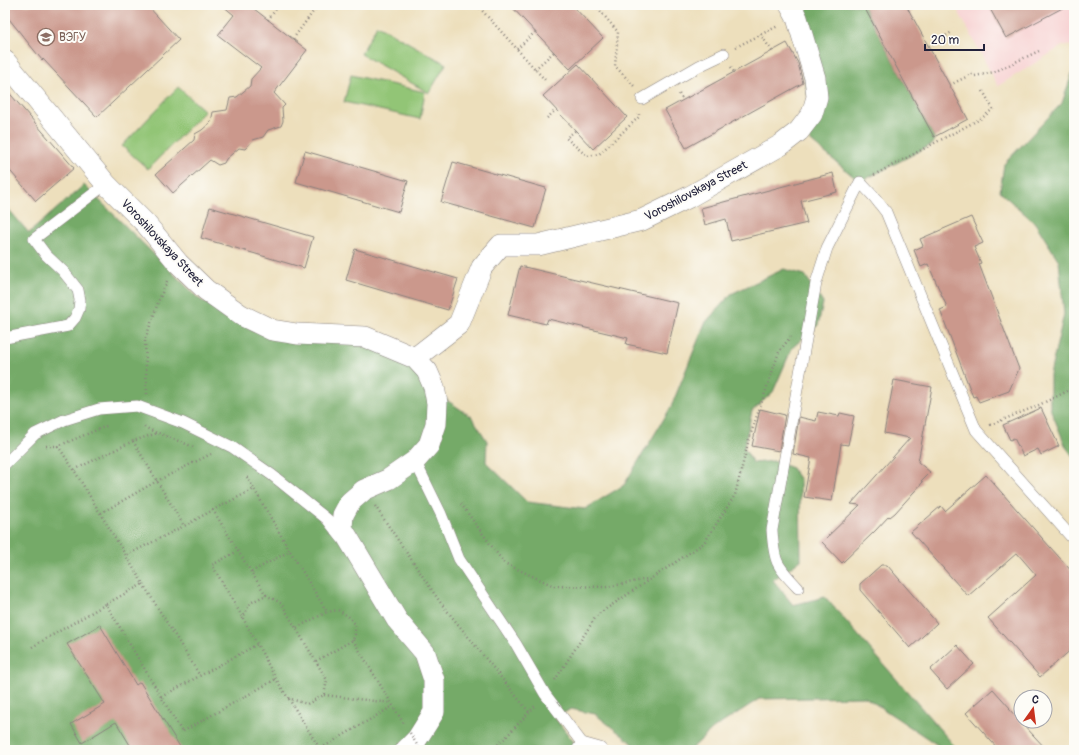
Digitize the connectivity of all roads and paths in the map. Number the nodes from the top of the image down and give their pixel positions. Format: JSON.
{"nodes":[{"id":1,"x":279,"y":5,"type":"edge"},
{"id":2,"x":318,"y":5,"type":"edge"},
{"id":3,"x":478,"y":5,"type":"edge"},
{"id":4,"x":595,"y":5,"type":"edge"},
{"id":5,"x":918,"y":5,"type":"edge"},
{"id":6,"x":908,"y":10,"type":"dead end"},
{"id":7,"x":793,"y":12,"type":"edge"},
{"id":8,"x":268,"y":20,"type":"dead end"},
{"id":9,"x":535,"y":32,"type":"dead end"},
{"id":10,"x":952,"y":32,"type":"dead end"},
{"id":11,"x":760,"y":34,"type":"junction"},
{"id":12,"x":293,"y":39,"type":"dead end"},
{"id":13,"x":929,"y":46,"type":"dead end"},
{"id":14,"x":517,"y":49,"type":"junction"},
{"id":15,"x":1039,"y":50,"type":"dead end"},
{"id":16,"x":772,"y":51,"type":"dead end"},
{"id":17,"x":554,"y":52,"type":"dead end"},
{"id":18,"x":724,"y":54,"type":"joint"},
{"id":19,"x":5,"y":61,"type":"edge"},
{"id":20,"x":535,"y":69,"type":"junction"},
{"id":21,"x":546,"y":81,"type":"dead end"},
{"id":22,"x":950,"y":85,"type":"dead end"},
{"id":23,"x":983,"y":90,"type":"dead end"},
{"id":24,"x":640,"y":94,"type":"junction"},
{"id":25,"x":556,"y":110,"type":"dead end"},
{"id":26,"x":547,"y":118,"type":"dead end"},
{"id":27,"x":575,"y":131,"type":"dead end"},
{"id":28,"x":106,"y":184,"type":"junction"},
{"id":29,"x":869,"y":191,"type":"junction"},
{"id":30,"x":178,"y":263,"type":"junction"},
{"id":31,"x":793,"y":333,"type":"dead end"},
{"id":32,"x":5,"y":338,"type":"edge"},
{"id":33,"x":414,"y":358,"type":"junction"},
{"id":34,"x":1074,"y":388,"type":"edge"},
{"id":35,"x":147,"y":410,"type":"junction"},
{"id":36,"x":113,"y":423,"type":"dead end"},
{"id":37,"x":140,"y":425,"type":"dead end"},
{"id":38,"x":976,"y":430,"type":"junction"},
{"id":39,"x":158,"y":433,"type":"junction"},
{"id":40,"x":133,"y":441,"type":"junction"},
{"id":41,"x":196,"y":448,"type":"dead end"},
{"id":42,"x":209,"y":451,"type":"dead end"},
{"id":43,"x":415,"y":461,"type":"junction"},
{"id":44,"x":5,"y":464,"type":"edge"},
{"id":45,"x":74,"y":470,"type":"junction"},
{"id":46,"x":246,"y":475,"type":"dead end"},
{"id":47,"x":157,"y":481,"type":"junction"},
{"id":48,"x":254,"y":489,"type":"junction"},
{"id":49,"x":364,"y":490,"type":"junction"},
{"id":50,"x":461,"y":504,"type":"dead end"},
{"id":51,"x":213,"y":510,"type":"junction"},
{"id":52,"x":101,"y":514,"type":"junction"},
{"id":53,"x":184,"y":526,"type":"junction"},
{"id":54,"x":1074,"y":540,"type":"edge"},
{"id":55,"x":238,"y":551,"type":"junction"},
{"id":56,"x":290,"y":551,"type":"junction"},
{"id":57,"x":127,"y":555,"type":"junction"},
{"id":58,"x":363,"y":565,"type":"junction"},
{"id":59,"x":251,"y":572,"type":"junction"},
{"id":60,"x":651,"y":579,"type":"junction"},
{"id":61,"x":143,"y":584,"type":"junction"},
{"id":62,"x":798,"y":588,"type":"dead end"},
{"id":63,"x":266,"y":595,"type":"junction"},
{"id":64,"x":106,"y":604,"type":"junction"},
{"id":65,"x":327,"y":612,"type":"junction"},
{"id":66,"x":243,"y":618,"type":"junction"},
{"id":67,"x":296,"y":628,"type":"junction"},
{"id":68,"x":353,"y":640,"type":"junction"},
{"id":69,"x":258,"y":644,"type":"junction"},
{"id":70,"x":32,"y":647,"type":"dead end"},
{"id":71,"x":316,"y":661,"type":"junction"},
{"id":72,"x":200,"y":676,"type":"junction"},
{"id":73,"x":276,"y":679,"type":"junction"},
{"id":74,"x":546,"y":694,"type":"junction"},
{"id":75,"x":324,"y":695,"type":"junction"},
{"id":76,"x":162,"y":697,"type":"junction"},
{"id":77,"x":288,"y":698,"type":"junction"},
{"id":78,"x":392,"y":705,"type":"junction"},
{"id":79,"x":529,"y":712,"type":"junction"},
{"id":80,"x":408,"y":742,"type":"edge"},
{"id":81,"x":579,"y":747,"type":"edge"},
{"id":82,"x":420,"y":750,"type":"edge"},
{"id":83,"x":492,"y":750,"type":"edge"},
{"id":84,"x":602,"y":750,"type":"edge"}],
"edges":[{"from":1,"to":8,"type":"path"},
{"from":2,"to":12,"type":"path"},
{"from":3,"to":14,"type":"path"},
{"from":4,"to":24,"type":"path"},
{"from":5,"to":6,"type":"path"},
{"from":7,"to":11,"type":"path"},
{"from":7,"to":33,"type":"street","name":"Voroshilovskaya Street"},
{"from":9,"to":14,"type":"path"},
{"from":10,"to":13,"type":"path"},
{"from":11,"to":16,"type":"path"},
{"from":11,"to":18,"type":"path"},
{"from":14,"to":20,"type":"path"},
{"from":15,"to":22,"type":"path"},
{"from":17,"to":20,"type":"path"},
{"from":18,"to":24,"type":"lane"},
{"from":19,"to":28,"type":"street","name":"Voroshilovskaya Street"},
{"from":20,"to":21,"type":"path"},
{"from":23,"to":29,"type":"path"},
{"from":24,"to":27,"type":"path"},
{"from":25,"to":26,"type":"path"},
{"from":28,"to":30,"type":"street","name":"Voroshilovskaya Street"},
{"from":28,"to":32,"type":"lane"},
{"from":29,"to":38,"type":"lane"},
{"from":29,"to":62,"type":"lane"},
{"from":30,"to":33,"type":"street","name":"Voroshilovskaya Street"},
{"from":30,"to":35,"type":"path"},
{"from":31,"to":60,"type":"path"},
{"from":33,"to":43,"type":"street","name":"Voroshilovskaya Street"},
{"from":34,"to":38,"type":"path"},
{"from":35,"to":44,"type":"lane"},
{"from":35,"to":58,"type":"lane"},
{"from":36,"to":45,"type":"path"},
{"from":37,"to":39,"type":"path"},
{"from":38,"to":54,"type":"lane"},
{"from":39,"to":40,"type":"path"},
{"from":39,"to":41,"type":"path"},
{"from":40,"to":45,"type":"path"},
{"from":40,"to":47,"type":"path"},
{"from":42,"to":47,"type":"path"},
{"from":43,"to":49,"type":"street","name":"Voroshilovskaya Street"},
{"from":43,"to":74,"type":"lane"},
{"from":45,"to":52,"type":"path"},
{"from":46,"to":48,"type":"path"},
{"from":47,"to":52,"type":"path"},
{"from":47,"to":53,"type":"path"},
{"from":48,"to":51,"type":"path"},
{"from":48,"to":56,"type":"path"},
{"from":49,"to":58,"type":"street","name":"Voroshilovskaya Street"},
{"from":49,"to":79,"type":"path"},
{"from":50,"to":60,"type":"path"},
{"from":51,"to":53,"type":"path"},
{"from":51,"to":55,"type":"path"},
{"from":52,"to":57,"type":"path"},
{"from":53,"to":57,"type":"path"},
{"from":55,"to":59,"type":"path"},
{"from":55,"to":66,"type":"path"},
{"from":56,"to":59,"type":"path"},
{"from":56,"to":65,"type":"path"},
{"from":57,"to":61,"type":"path"},
{"from":58,"to":80,"type":"street","name":"Voroshilovskaya Street"},
{"from":59,"to":63,"type":"path"},
{"from":60,"to":74,"type":"path"},
{"from":61,"to":64,"type":"path"},
{"from":61,"to":72,"type":"path"},
{"from":63,"to":66,"type":"path"},
{"from":63,"to":67,"type":"path"},
{"from":64,"to":70,"type":"path"},
{"from":64,"to":76,"type":"path"},
{"from":65,"to":67,"type":"path"},
{"from":65,"to":68,"type":"path"},
{"from":66,"to":69,"type":"path"},
{"from":67,"to":71,"type":"path"},
{"from":68,"to":71,"type":"path"},
{"from":68,"to":78,"type":"path"},
{"from":69,"to":72,"type":"path"},
{"from":69,"to":73,"type":"path"},
{"from":71,"to":75,"type":"path"},
{"from":72,"to":76,"type":"path"},
{"from":73,"to":76,"type":"path"},
{"from":73,"to":77,"type":"path"},
{"from":74,"to":79,"type":"path"},
{"from":74,"to":81,"type":"lane"},
{"from":75,"to":77,"type":"path"},
{"from":75,"to":78,"type":"path"},
{"from":77,"to":78,"type":"path"},
{"from":78,"to":80,"type":"path"},
{"from":79,"to":83,"type":"path"},
{"from":80,"to":82,"type":"path","bridge":true},
{"from":81,"to":84,"type":"lane"}]}
